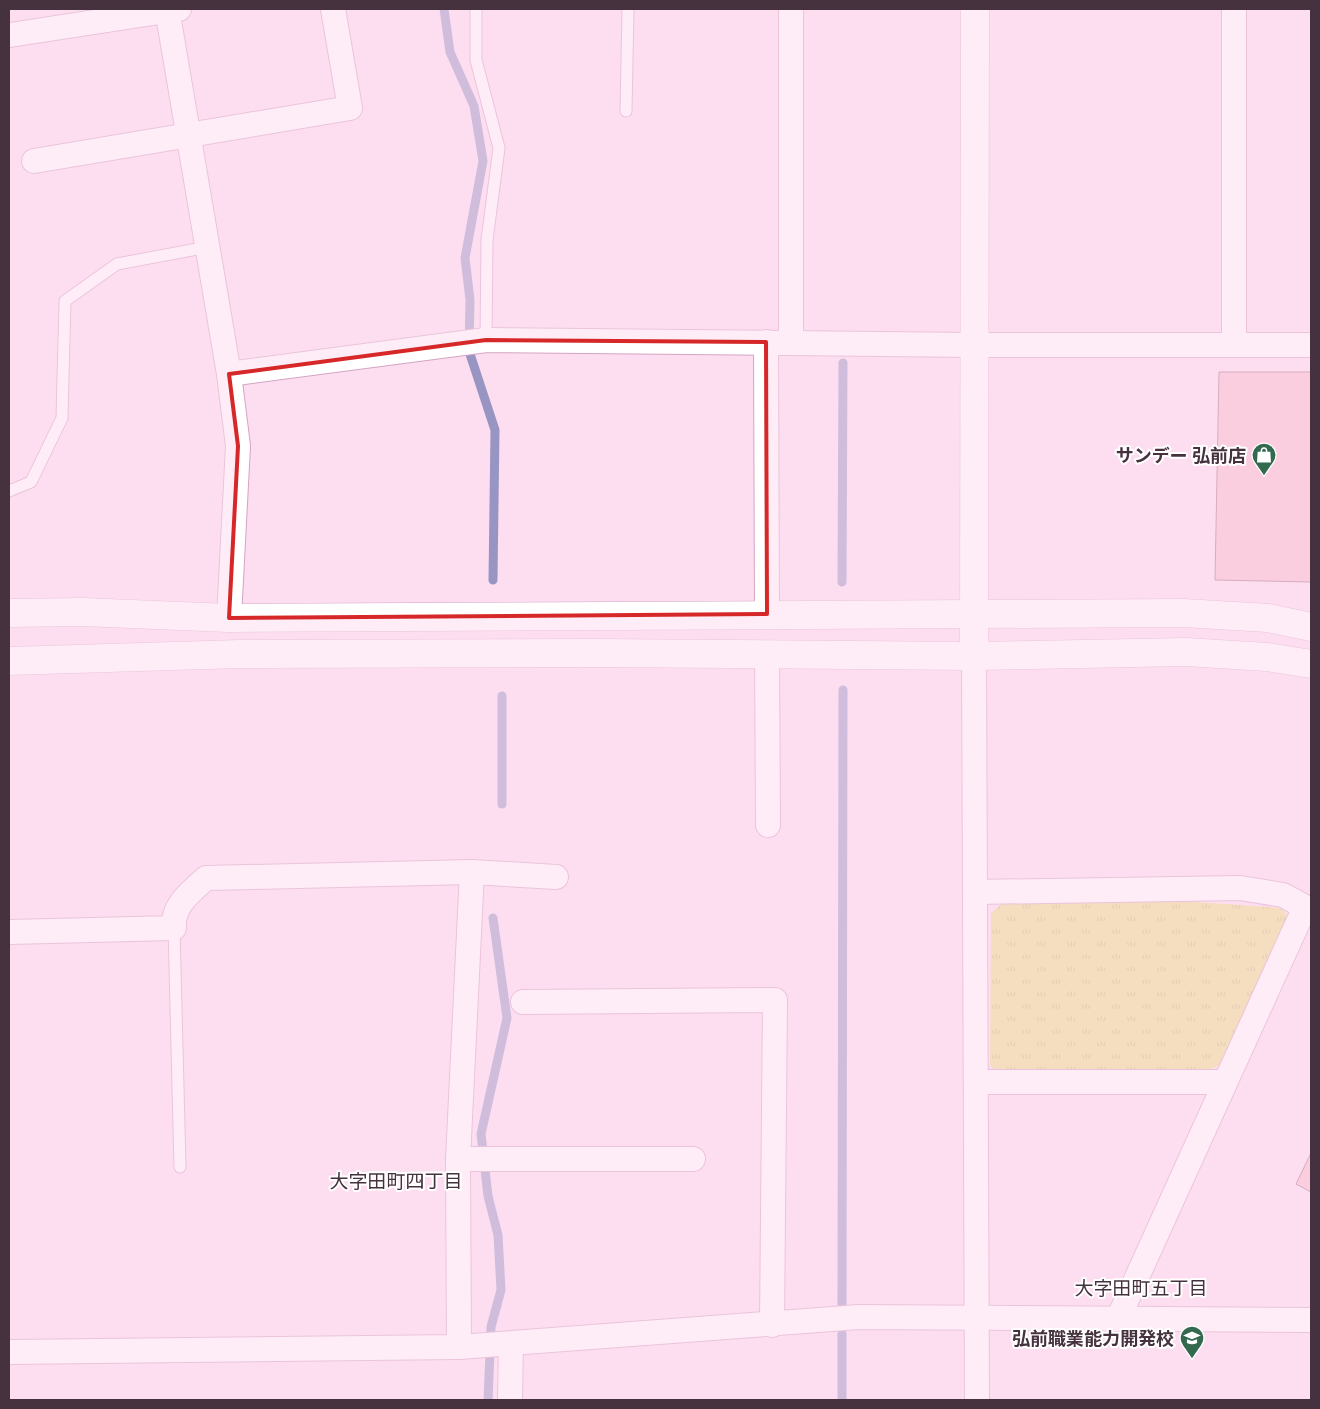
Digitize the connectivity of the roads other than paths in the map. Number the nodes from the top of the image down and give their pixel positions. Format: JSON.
{"nodes":[{"id":1,"x":171,"y":9,"type":"edge"},
{"id":2,"x":333,"y":9,"type":"edge"},
{"id":3,"x":476,"y":9,"type":"edge"},
{"id":4,"x":628,"y":9,"type":"edge"},
{"id":5,"x":791,"y":9,"type":"edge"},
{"id":6,"x":975,"y":9,"type":"edge"},
{"id":7,"x":1234,"y":9,"type":"edge"},
{"id":8,"x":10,"y":35,"type":"edge"},
{"id":9,"x":626,"y":111,"type":"dead end"},
{"id":10,"x":188,"y":135,"type":"junction"},
{"id":11,"x":34,"y":160,"type":"dead end"},
{"id":12,"x":208,"y":247,"type":"junction"},
{"id":13,"x":486,"y":340,"type":"junction"},
{"id":14,"x":766,"y":342,"type":"junction"},
{"id":15,"x":791,"y":342,"type":"junction"},
{"id":16,"x":975,"y":345,"type":"junction"},
{"id":17,"x":1234,"y":345,"type":"junction"},
{"id":18,"x":1311,"y":345,"type":"edge"},
{"id":19,"x":230,"y":374,"type":"junction"},
{"id":20,"x":9,"y":491,"type":"edge"},
{"id":21,"x":9,"y":613,"type":"edge"},
{"id":22,"x":974,"y":613,"type":"junction"},
{"id":23,"x":767,"y":614,"type":"junction"},
{"id":24,"x":229,"y":618,"type":"junction"},
{"id":25,"x":1311,"y":627,"type":"edge"},
{"id":26,"x":767,"y":654,"type":"junction"},
{"id":27,"x":974,"y":656,"type":"junction"},
{"id":28,"x":9,"y":661,"type":"edge"},
{"id":29,"x":1311,"y":664,"type":"edge"},
{"id":30,"x":768,"y":825,"type":"dead end"},
{"id":31,"x":472,"y":872,"type":"junction"},
{"id":32,"x":556,"y":877,"type":"dead end"},
{"id":33,"x":975,"y":892,"type":"junction"},
{"id":34,"x":174,"y":928,"type":"junction"},
{"id":35,"x":9,"y":932,"type":"edge"},
{"id":36,"x":523,"y":1002,"type":"dead end"},
{"id":37,"x":976,"y":1082,"type":"junction"},
{"id":38,"x":1225,"y":1082,"type":"junction"},
{"id":39,"x":458,"y":1159,"type":"junction"},
{"id":40,"x":693,"y":1159,"type":"dead end"},
{"id":41,"x":180,"y":1167,"type":"dead end"},
{"id":42,"x":976,"y":1318,"type":"junction"},
{"id":43,"x":1118,"y":1319,"type":"junction"},
{"id":44,"x":1311,"y":1320,"type":"edge"},
{"id":45,"x":772,"y":1326,"type":"junction"},
{"id":46,"x":488,"y":1345,"type":"junction"},
{"id":47,"x":9,"y":1352,"type":"edge"},
{"id":48,"x":510,"y":1400,"type":"edge"},
{"id":49,"x":976,"y":1400,"type":"edge"}],
"edges":[{"from":1,"to":8,"type":"street"},
{"from":1,"to":10,"type":"street"},
{"from":2,"to":10,"type":"street"},
{"from":3,"to":13,"type":"lane"},
{"from":4,"to":9,"type":"lane"},
{"from":5,"to":15,"type":"street"},
{"from":6,"to":16,"type":"street"},
{"from":7,"to":17,"type":"street"},
{"from":10,"to":11,"type":"street"},
{"from":10,"to":12,"type":"street"},
{"from":12,"to":19,"type":"street"},
{"from":12,"to":20,"type":"lane"},
{"from":13,"to":14,"type":"street"},
{"from":13,"to":19,"type":"street"},
{"from":14,"to":15,"type":"street"},
{"from":14,"to":23,"type":"street"},
{"from":15,"to":16,"type":"street"},
{"from":16,"to":17,"type":"street"},
{"from":16,"to":22,"type":"street"},
{"from":17,"to":18,"type":"street"},
{"from":19,"to":24,"type":"street"},
{"from":21,"to":24,"type":"street"},
{"from":22,"to":23,"type":"street"},
{"from":22,"to":25,"type":"street"},
{"from":22,"to":27,"type":"street"},
{"from":23,"to":24,"type":"street"},
{"from":26,"to":27,"type":"street"},
{"from":26,"to":28,"type":"street"},
{"from":26,"to":30,"type":"street"},
{"from":27,"to":29,"type":"street"},
{"from":27,"to":33,"type":"street"},
{"from":31,"to":32,"type":"street"},
{"from":31,"to":34,"type":"street"},
{"from":31,"to":39,"type":"street"},
{"from":33,"to":37,"type":"street"},
{"from":33,"to":38,"type":"street"},
{"from":34,"to":35,"type":"street"},
{"from":34,"to":41,"type":"lane"},
{"from":36,"to":45,"type":"street"},
{"from":37,"to":38,"type":"street"},
{"from":37,"to":42,"type":"street"},
{"from":38,"to":43,"type":"street"},
{"from":39,"to":40,"type":"street"},
{"from":39,"to":46,"type":"street"},
{"from":42,"to":43,"type":"street"},
{"from":42,"to":45,"type":"street"},
{"from":42,"to":49,"type":"street"},
{"from":43,"to":44,"type":"street"},
{"from":45,"to":46,"type":"street"},
{"from":46,"to":47,"type":"street"},
{"from":46,"to":48,"type":"street"}]}
